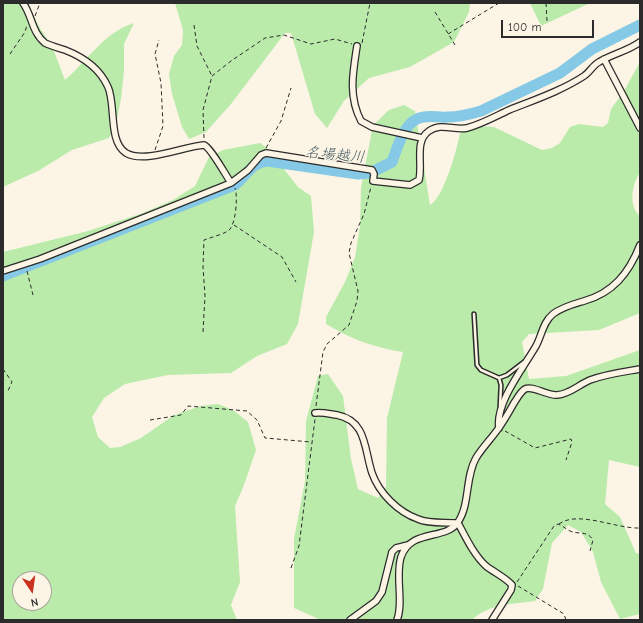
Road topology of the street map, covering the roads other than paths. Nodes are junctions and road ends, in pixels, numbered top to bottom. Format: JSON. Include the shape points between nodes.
{"nodes":[{"id":1,"x":23,"y":3,"type":"edge"},
{"id":2,"x":640,"y":42,"type":"edge"},
{"id":3,"x":357,"y":46,"type":"road end"},
{"id":4,"x":604,"y":59,"type":"junction"},
{"id":5,"x":640,"y":128,"type":"edge"},
{"id":6,"x":422,"y":138,"type":"junction"},
{"id":7,"x":231,"y":182,"type":"junction"},
{"id":8,"x":640,"y":245,"type":"edge"},
{"id":9,"x":3,"y":270,"type":"edge"},
{"id":10,"x":474,"y":314,"type":"dead end"},
{"id":11,"x":526,"y":360,"type":"junction"},
{"id":12,"x":640,"y":369,"type":"edge"},
{"id":13,"x":499,"y":378,"type":"junction"},
{"id":14,"x":500,"y":410,"type":"junction"},
{"id":15,"x":316,"y":413,"type":"road end"},
{"id":16,"x":499,"y":428,"type":"junction"},
{"id":17,"x":458,"y":523,"type":"junction"},
{"id":18,"x":408,"y":545,"type":"junction"},
{"id":19,"x":350,"y":620,"type":"edge"},
{"id":20,"x":399,"y":620,"type":"edge"},
{"id":21,"x":492,"y":620,"type":"edge"}],
"edges":[{"from":1,"to":7,"type":"street","via":[[38,35],[46,43],[83,58],[101,76],[111,94],[113,124],[121,149],[130,155],[153,156],[204,145],[211,150],[221,170]]},
{"from":2,"to":4,"type":"street","via":[[632,48]]},
{"from":3,"to":6,"type":"street","via":[[352,97],[361,121],[372,127]]},
{"from":4,"to":5,"type":"street"},
{"from":4,"to":6,"type":"street","via":[[593,65],[586,75],[562,88],[467,128],[436,128]]},
{"from":6,"to":7,"type":"street","via":[[419,180],[404,186],[374,178],[372,170],[266,152]]},
{"from":7,"to":9,"type":"street","via":[[40,259]]},
{"from":8,"to":11,"type":"street","via":[[634,261],[610,290],[563,308],[546,321],[537,346]]},
{"from":10,"to":13,"type":"lane","via":[[477,365],[481,370]]},
{"from":11,"to":13,"type":"lane"},
{"from":11,"to":14,"type":"street"},
{"from":12,"to":16,"type":"street","via":[[597,377],[569,393],[556,396],[531,388],[525,389]]},
{"from":13,"to":14,"type":"lane"},
{"from":14,"to":16,"type":"street"},
{"from":15,"to":17,"type":"street","via":[[343,416],[353,421],[359,428],[366,446],[372,473],[378,486],[389,500],[405,513],[419,520]]},
{"from":16,"to":17,"type":"street","via":[[470,470]]},
{"from":17,"to":18,"type":"street"},
{"from":17,"to":21,"type":"street","via":[[476,555],[512,586]]},
{"from":18,"to":19,"type":"street","via":[[396,548],[392,552],[382,592],[376,601]]},
{"from":18,"to":20,"type":"street","via":[[401,556],[399,572]]}]}
